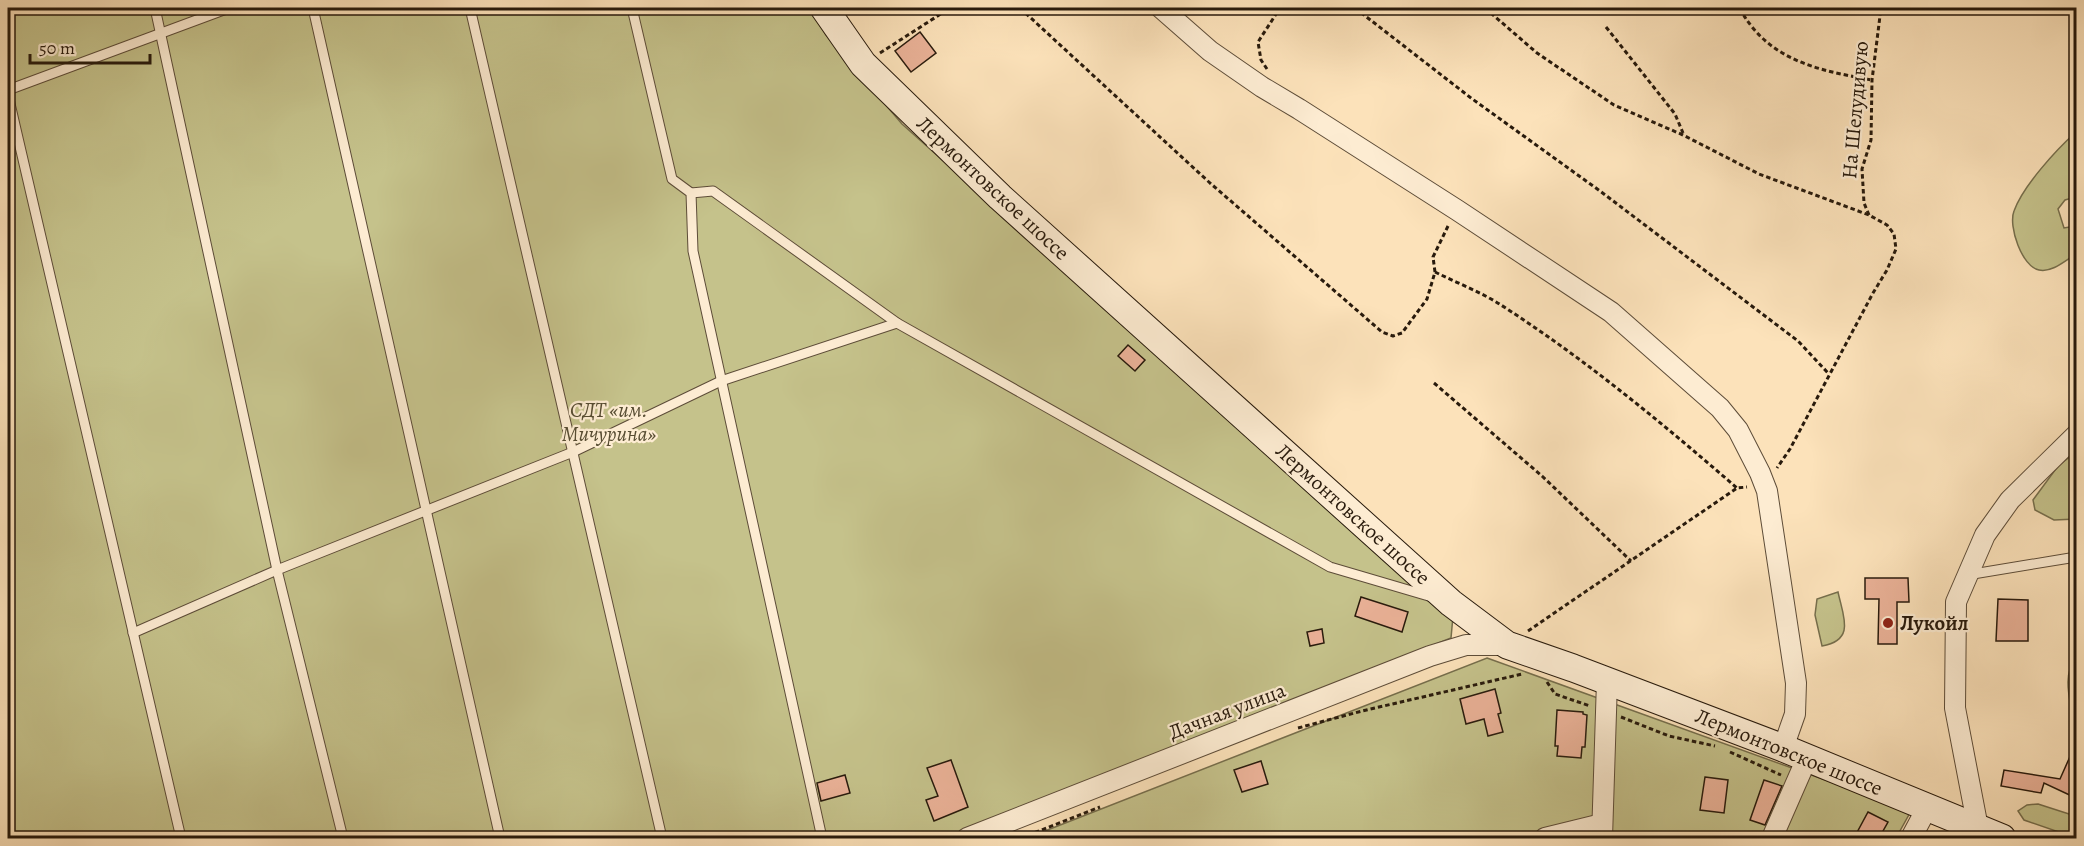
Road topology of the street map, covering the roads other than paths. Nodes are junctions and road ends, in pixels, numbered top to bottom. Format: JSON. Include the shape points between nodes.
{"nodes":[{"id":1,"x":155,"y":8,"type":"edge"},
{"id":2,"x":229,"y":8,"type":"edge"},
{"id":3,"x":313,"y":8,"type":"edge"},
{"id":4,"x":470,"y":8,"type":"edge"},
{"id":5,"x":632,"y":8,"type":"edge"},
{"id":6,"x":824,"y":8,"type":"edge"},
{"id":7,"x":1161,"y":8,"type":"edge"},
{"id":8,"x":161,"y":33,"type":"junction"},
{"id":9,"x":8,"y":90,"type":"edge"},
{"id":10,"x":8,"y":95,"type":"edge"},
{"id":11,"x":691,"y":193,"type":"junction"},
{"id":12,"x":897,"y":323,"type":"junction"},
{"id":13,"x":721,"y":381,"type":"junction"},
{"id":14,"x":2076,"y":435,"type":"edge"},
{"id":15,"x":573,"y":452,"type":"junction"},
{"id":16,"x":425,"y":511,"type":"junction"},
{"id":17,"x":2076,"y":557,"type":"edge"},
{"id":18,"x":277,"y":570,"type":"junction"},
{"id":19,"x":1967,"y":575,"type":"junction"},
{"id":20,"x":1451,"y":603,"type":"junction"},
{"id":21,"x":133,"y":633,"type":"junction"},
{"id":22,"x":1507,"y":645,"type":"junction"},
{"id":23,"x":1607,"y":681,"type":"junction"},
{"id":24,"x":1796,"y":763,"type":"junction"},
{"id":25,"x":1927,"y":808,"type":"junction"},
{"id":26,"x":1978,"y":828,"type":"junction"},
{"id":27,"x":1602,"y":831,"type":"edge"},
{"id":28,"x":181,"y":838,"type":"edge"},
{"id":29,"x":343,"y":838,"type":"edge"},
{"id":30,"x":500,"y":838,"type":"edge"},
{"id":31,"x":662,"y":838,"type":"edge"},
{"id":32,"x":822,"y":838,"type":"edge"},
{"id":33,"x":967,"y":838,"type":"edge"},
{"id":34,"x":1545,"y":838,"type":"edge"},
{"id":35,"x":1772,"y":838,"type":"edge"},
{"id":36,"x":1911,"y":838,"type":"edge"},
{"id":37,"x":2002,"y":838,"type":"edge"}],
"edges":[{"from":1,"to":8,"type":"lane"},
{"from":2,"to":8,"type":"lane"},
{"from":3,"to":16,"type":"lane"},
{"from":4,"to":15,"type":"lane"},
{"from":5,"to":11,"type":"lane","via":[[672,179]]},
{"from":6,"to":20,"type":"street","name":"Лермонтовское шоссе","via":[[863,64],[1000,197]]},
{"from":7,"to":24,"type":"street","via":[[1209,51],[1262,87],[1611,312],[1720,408],[1738,430],[1767,491],[1796,682]]},
{"from":8,"to":9,"type":"lane"},
{"from":8,"to":18,"type":"lane"},
{"from":10,"to":21,"type":"lane"},
{"from":11,"to":12,"type":"lane","via":[[712,191]]},
{"from":11,"to":13,"type":"lane","via":[[693,251]]},
{"from":12,"to":13,"type":"lane"},
{"from":12,"to":20,"type":"lane","via":[[1330,567]]},
{"from":13,"to":15,"type":"lane"},
{"from":13,"to":32,"type":"lane"},
{"from":14,"to":19,"type":"street","via":[[2010,500],[1985,534]]},
{"from":15,"to":16,"type":"lane"},
{"from":15,"to":31,"type":"lane"},
{"from":16,"to":18,"type":"lane"},
{"from":16,"to":30,"type":"lane"},
{"from":17,"to":19,"type":"lane"},
{"from":18,"to":21,"type":"lane"},
{"from":18,"to":29,"type":"lane"},
{"from":19,"to":26,"type":"street","via":[[1956,602],[1955,708]]},
{"from":20,"to":22,"type":"street","name":"Лермонтовское шоссе"},
{"from":21,"to":28,"type":"lane"},
{"from":22,"to":23,"type":"street","name":"Лермонтовское шоссе"},
{"from":22,"to":33,"type":"street","name":"Дачная улица","via":[[1466,645],[1430,656]]},
{"from":23,"to":24,"type":"street","name":"Лермонтовское шоссе"},
{"from":23,"to":27,"type":"street"},
{"from":24,"to":25,"type":"street","name":"Лермонтовское шоссе"},
{"from":24,"to":35,"type":"street"},
{"from":25,"to":26,"type":"street","name":"Лермонтовское шоссе"},
{"from":25,"to":36,"type":"street"},
{"from":26,"to":37,"type":"street","name":"Лермонтовское шоссе"},
{"from":27,"to":34,"type":"street"}]}
